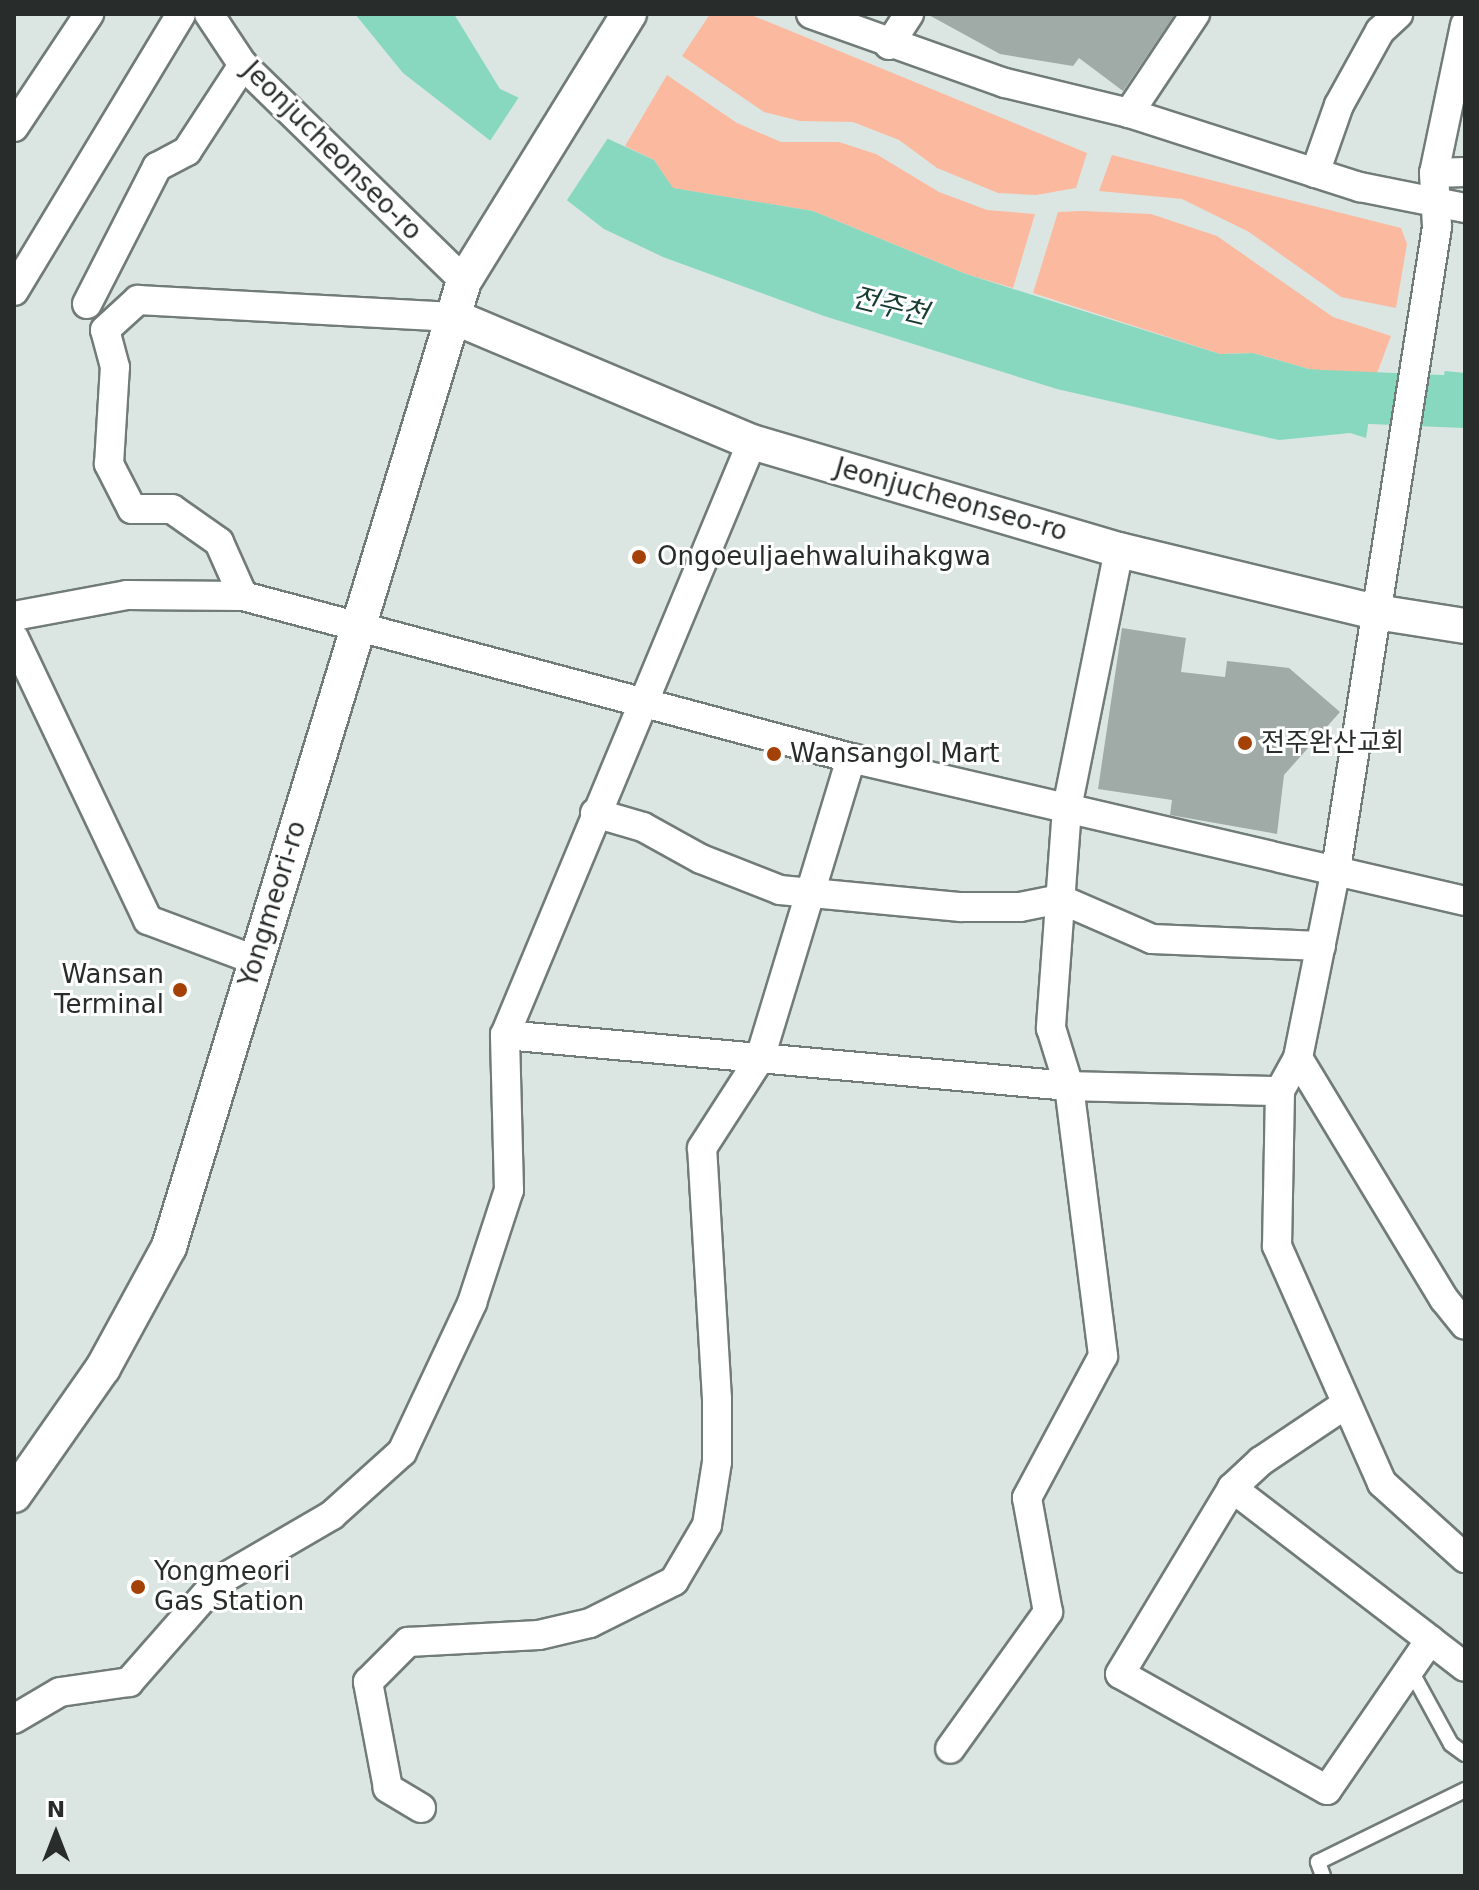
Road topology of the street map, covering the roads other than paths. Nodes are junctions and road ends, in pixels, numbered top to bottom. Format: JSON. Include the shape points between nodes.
{"nodes":[{"id":1,"x":89,"y":14,"type":"edge"},
{"id":2,"x":181,"y":14,"type":"edge"},
{"id":3,"x":209,"y":14,"type":"edge"},
{"id":4,"x":629,"y":14,"type":"edge"},
{"id":5,"x":811,"y":14,"type":"edge"},
{"id":6,"x":909,"y":14,"type":"edge"},
{"id":7,"x":1195,"y":14,"type":"edge"},
{"id":8,"x":1398,"y":14,"type":"edge"},
{"id":9,"x":1465,"y":25,"type":"edge"},
{"id":10,"x":889,"y":45,"type":"junction"},
{"id":11,"x":243,"y":65,"type":"junction"},
{"id":12,"x":1129,"y":113,"type":"junction"},
{"id":13,"x":14,"y":127,"type":"edge"},
{"id":14,"x":1465,"y":172,"type":"edge"},
{"id":15,"x":1315,"y":173,"type":"junction"},
{"id":16,"x":1434,"y":173,"type":"junction"},
{"id":17,"x":1465,"y":208,"type":"edge"},
{"id":18,"x":1436,"y":216,"type":"junction"},
{"id":19,"x":464,"y":281,"type":"junction"},
{"id":20,"x":14,"y":291,"type":"edge"},
{"id":21,"x":87,"y":304,"type":"dead end"},
{"id":22,"x":454,"y":317,"type":"junction"},
{"id":23,"x":752,"y":442,"type":"junction"},
{"id":24,"x":1119,"y":550,"type":"junction"},
{"id":25,"x":243,"y":596,"type":"junction"},
{"id":26,"x":1376,"y":612,"type":"junction"},
{"id":27,"x":14,"y":616,"type":"edge"},
{"id":28,"x":357,"y":625,"type":"junction"},
{"id":29,"x":1465,"y":626,"type":"edge"},
{"id":30,"x":14,"y":638,"type":"edge"},
{"id":31,"x":641,"y":700,"type":"junction"},
{"id":32,"x":851,"y":758,"type":"junction"},
{"id":33,"x":1067,"y":808,"type":"junction"},
{"id":34,"x":595,"y":813,"type":"junction"},
{"id":35,"x":1336,"y":869,"type":"junction"},
{"id":36,"x":811,"y":892,"type":"junction"},
{"id":37,"x":1060,"y":899,"type":"junction"},
{"id":38,"x":1465,"y":901,"type":"edge"},
{"id":39,"x":1321,"y":946,"type":"junction"},
{"id":40,"x":255,"y":960,"type":"junction"},
{"id":41,"x":505,"y":1035,"type":"junction"},
{"id":42,"x":760,"y":1058,"type":"junction"},
{"id":43,"x":1298,"y":1058,"type":"junction"},
{"id":44,"x":1069,"y":1086,"type":"junction"},
{"id":45,"x":1280,"y":1091,"type":"junction"},
{"id":46,"x":1465,"y":1325,"type":"edge"},
{"id":47,"x":1346,"y":1404,"type":"junction"},
{"id":48,"x":1232,"y":1488,"type":"junction"},
{"id":49,"x":14,"y":1495,"type":"edge"},
{"id":50,"x":1465,"y":1558,"type":"edge"},
{"id":51,"x":1430,"y":1640,"type":"junction"},
{"id":52,"x":1465,"y":1667,"type":"edge"},
{"id":53,"x":1410,"y":1669,"type":"junction"},
{"id":54,"x":14,"y":1719,"type":"edge"},
{"id":55,"x":950,"y":1749,"type":"dead end"},
{"id":56,"x":1465,"y":1754,"type":"edge"},
{"id":57,"x":1465,"y":1790,"type":"edge"},
{"id":58,"x":421,"y":1808,"type":"dead end"},
{"id":59,"x":1323,"y":1876,"type":"edge"}],
"edges":[{"from":1,"to":13,"type":"street"},
{"from":2,"to":20,"type":"street"},
{"from":3,"to":11,"type":"street","name":"Jeonjucheonseo-ro"},
{"from":4,"to":19,"type":"street","name":"Yongmeori-ro"},
{"from":5,"to":10,"type":"street"},
{"from":6,"to":10,"type":"street"},
{"from":7,"to":12,"type":"street"},
{"from":8,"to":15,"type":"street","via":[[1380,31],[1339,105]]},
{"from":9,"to":16,"type":"street"},
{"from":10,"to":12,"type":"street","via":[[1005,83]]},
{"from":11,"to":19,"type":"street","name":"Jeonjucheonseo-ro"},
{"from":11,"to":21,"type":"street","via":[[187,151],[157,167]]},
{"from":12,"to":15,"type":"street"},
{"from":14,"to":16,"type":"street"},
{"from":15,"to":18,"type":"street"},
{"from":16,"to":18,"type":"street"},
{"from":17,"to":18,"type":"street"},
{"from":18,"to":26,"type":"street"},
{"from":19,"to":22,"type":"street","name":"Yongmeori-ro"},
{"from":22,"to":23,"type":"street","name":"Jeonjucheonseo-ro"},
{"from":22,"to":25,"type":"street","via":[[138,300],[105,330],[115,367],[109,464],[126,498],[132,509],[172,509],[219,542]]},
{"from":22,"to":28,"type":"street","name":"Yongmeori-ro"},
{"from":23,"to":24,"type":"street","name":"Jeonjucheonseo-ro"},
{"from":23,"to":31,"type":"street"},
{"from":24,"to":26,"type":"street","name":"Jeonjucheonseo-ro"},
{"from":24,"to":33,"type":"street"},
{"from":25,"to":27,"type":"street","via":[[127,595]]},
{"from":25,"to":28,"type":"street"},
{"from":26,"to":29,"type":"street","name":"Jeonjucheonseo-ro"},
{"from":26,"to":35,"type":"street"},
{"from":28,"to":31,"type":"street"},
{"from":28,"to":40,"type":"street","name":"Yongmeori-ro"},
{"from":30,"to":40,"type":"street","via":[[148,920]]},
{"from":31,"to":32,"type":"street"},
{"from":31,"to":34,"type":"street"},
{"from":32,"to":33,"type":"street"},
{"from":32,"to":36,"type":"street"},
{"from":33,"to":35,"type":"street"},
{"from":33,"to":37,"type":"street"},
{"from":34,"to":36,"type":"street","via":[[643,827],[701,859],[780,890]]},
{"from":34,"to":41,"type":"street"},
{"from":35,"to":38,"type":"street"},
{"from":35,"to":39,"type":"street"},
{"from":36,"to":37,"type":"street","via":[[961,907],[1020,907]]},
{"from":36,"to":42,"type":"street"},
{"from":37,"to":39,"type":"street","via":[[1152,939]]},
{"from":37,"to":44,"type":"street","via":[[1051,1028]]},
{"from":39,"to":43,"type":"street"},
{"from":40,"to":49,"type":"street","name":"Yongmeori-ro","via":[[169,1247],[103,1368]]},
{"from":41,"to":42,"type":"street"},
{"from":41,"to":54,"type":"street","via":[[509,1190],[472,1303],[402,1452],[332,1515],[217,1582],[129,1682],[60,1692]]},
{"from":42,"to":44,"type":"street"},
{"from":42,"to":58,"type":"street","via":[[702,1148],[717,1399],[717,1462],[707,1525],[674,1581],[590,1623],[539,1635],[408,1642],[368,1682],[388,1788]]},
{"from":43,"to":45,"type":"street"},
{"from":43,"to":46,"type":"street","via":[[1444,1299]]},
{"from":44,"to":45,"type":"street"},
{"from":44,"to":55,"type":"street","via":[[1103,1356],[1027,1498],[1048,1612]]},
{"from":45,"to":47,"type":"street","via":[[1277,1246]]},
{"from":47,"to":48,"type":"street","via":[[1261,1461]]},
{"from":47,"to":50,"type":"street","via":[[1382,1483]]},
{"from":48,"to":51,"type":"street"},
{"from":48,"to":53,"type":"street","via":[[1120,1674],[1327,1790]]},
{"from":51,"to":52,"type":"street"},
{"from":51,"to":53,"type":"street"},
{"from":53,"to":56,"type":"lane","via":[[1451,1744]]},
{"from":57,"to":59,"type":"lane","via":[[1318,1862]]}]}
